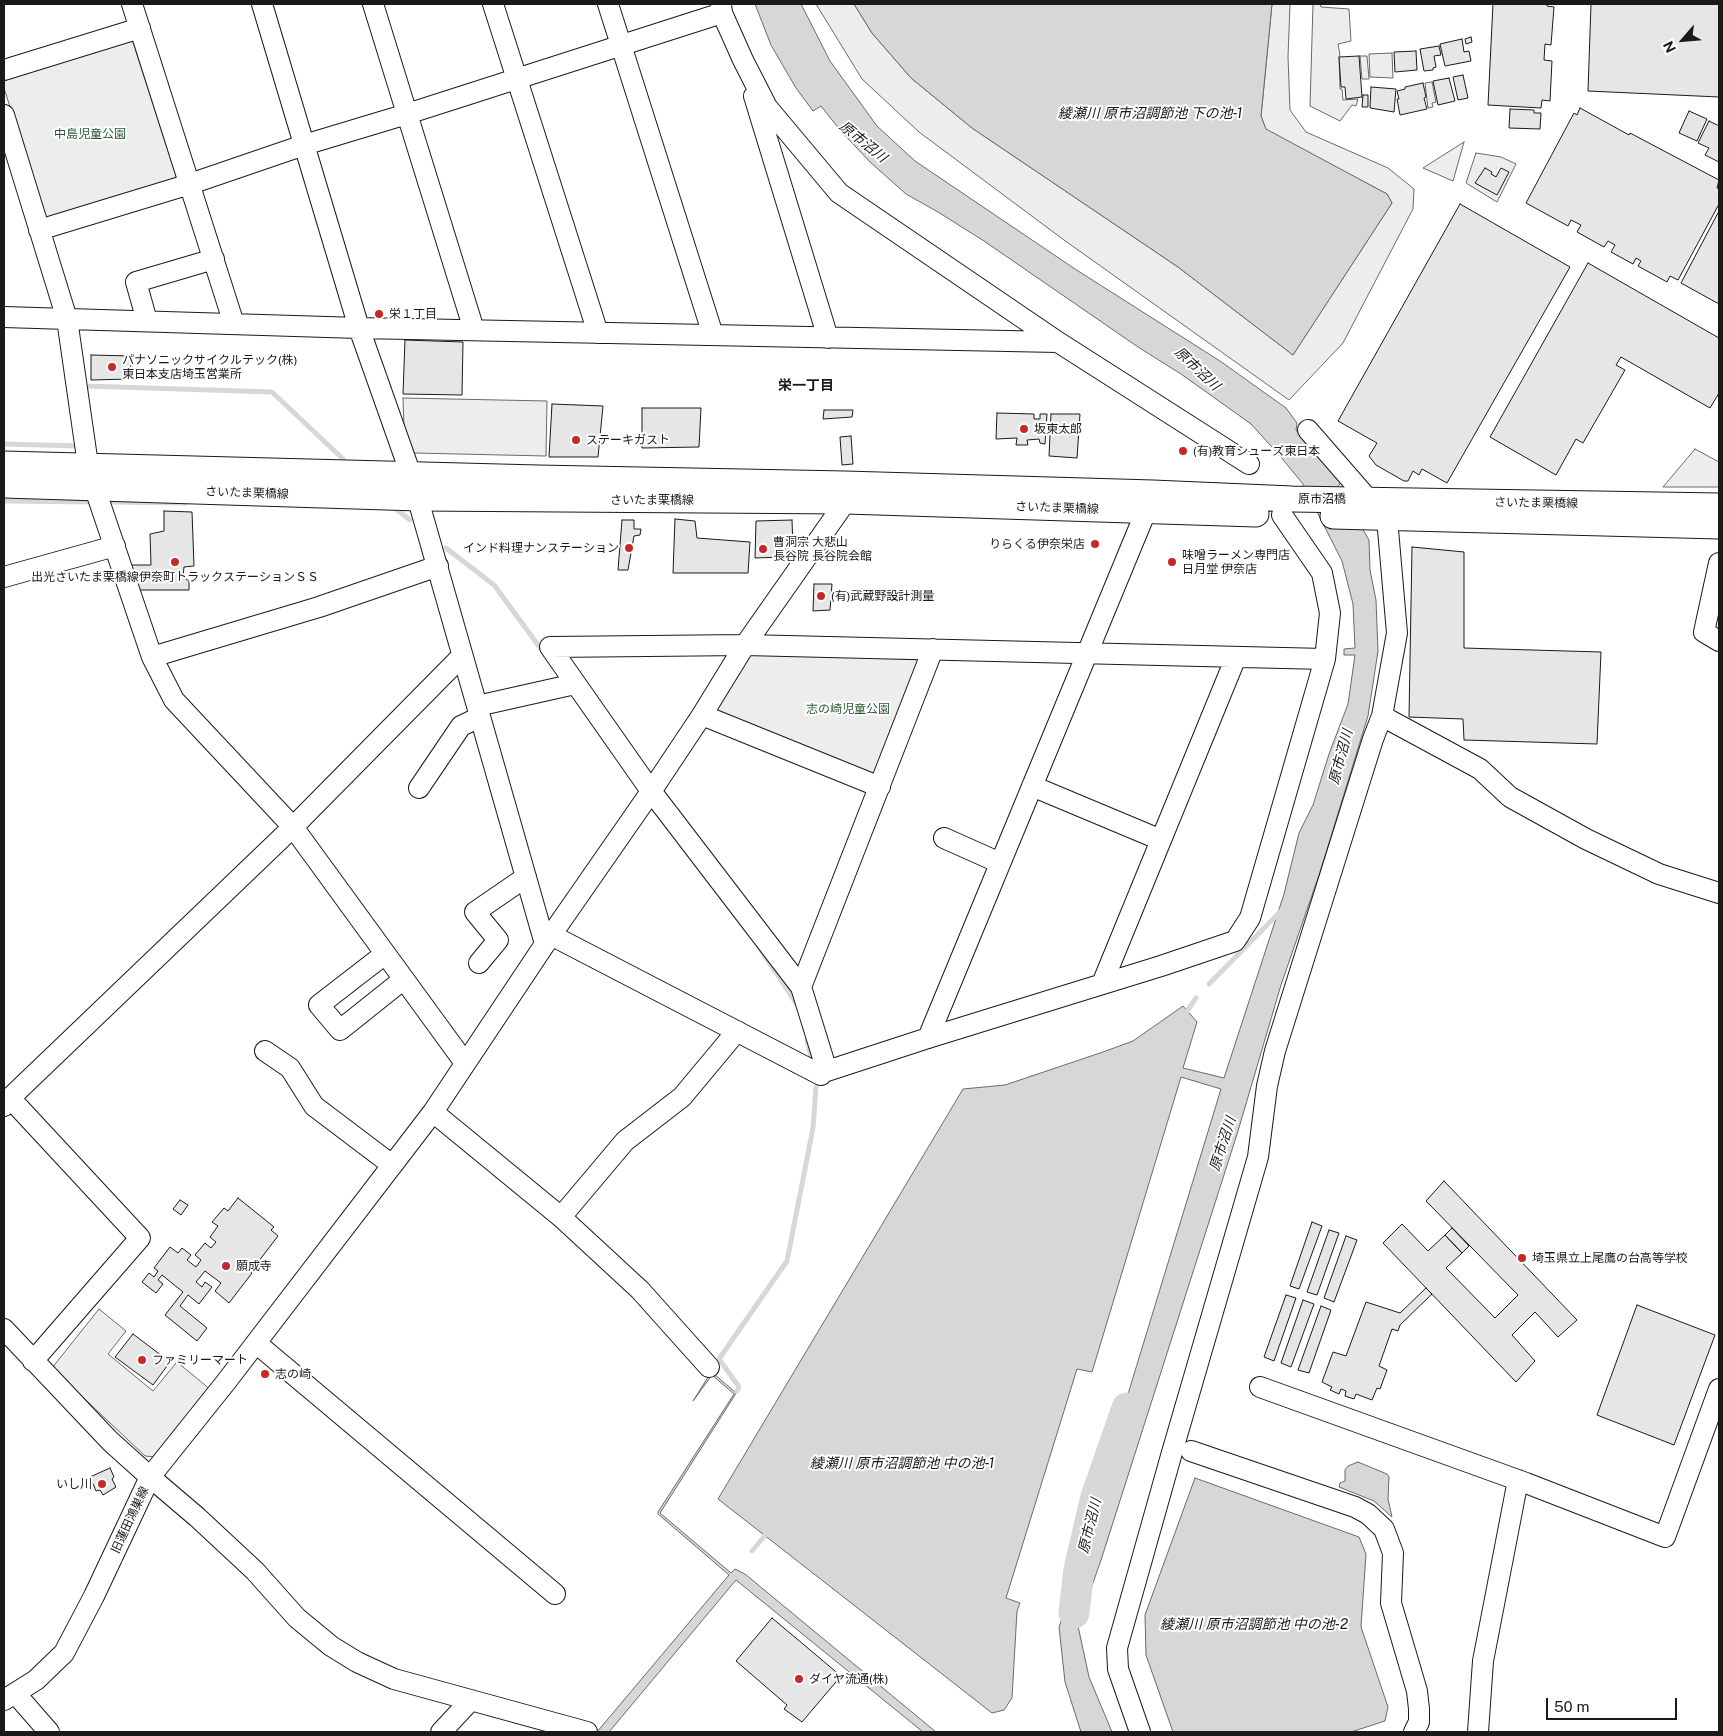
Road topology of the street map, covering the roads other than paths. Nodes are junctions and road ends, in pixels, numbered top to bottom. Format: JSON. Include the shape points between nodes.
{"nodes":[{"id":1,"x":132,"y":4,"type":"edge"},
{"id":2,"x":262,"y":4,"type":"edge"},
{"id":3,"x":373,"y":4,"type":"edge"},
{"id":4,"x":493,"y":4,"type":"edge"},
{"id":5,"x":608,"y":4,"type":"edge"},
{"id":6,"x":722,"y":8,"type":"edge"},
{"id":7,"x":140,"y":28,"type":"junction"},
{"id":8,"x":621,"y":45,"type":"junction"},
{"id":9,"x":742,"y":60,"type":"junction"},
{"id":10,"x":4,"y":70,"type":"edge"},
{"id":11,"x":517,"y":79,"type":"junction"},
{"id":12,"x":407,"y":114,"type":"junction"},
{"id":13,"x":4,"y":116,"type":"edge"},
{"id":14,"x":304,"y":145,"type":"junction"},
{"id":15,"x":190,"y":184,"type":"junction"},
{"id":16,"x":39,"y":230,"type":"junction"},
{"id":17,"x":214,"y":259,"type":"junction"},
{"id":18,"x":4,"y":317,"type":"edge"},
{"id":19,"x":67,"y":319,"type":"junction"},
{"id":20,"x":147,"y":322,"type":"junction"},
{"id":21,"x":234,"y":324,"type":"junction"},
{"id":22,"x":359,"y":328,"type":"junction"},
{"id":23,"x":474,"y":330,"type":"junction"},
{"id":24,"x":598,"y":333,"type":"junction"},
{"id":25,"x":713,"y":335,"type":"junction"},
{"id":26,"x":828,"y":338,"type":"junction"},
{"id":27,"x":1058,"y":342,"type":"junction"},
{"id":28,"x":1308,"y":430,"type":"dead end"},
{"id":29,"x":89,"y":461,"type":"junction"},
{"id":30,"x":4,"y":464,"type":"edge"},
{"id":31,"x":1249,"y":464,"type":"dead end"},
{"id":32,"x":4,"y":485,"type":"edge"},
{"id":33,"x":414,"y":486,"type":"junction"},
{"id":34,"x":845,"y":493,"type":"junction"},
{"id":35,"x":1150,"y":502,"type":"junction"},
{"id":36,"x":1359,"y":505,"type":"junction"},
{"id":37,"x":1719,"y":506,"type":"edge"},
{"id":38,"x":1292,"y":510,"type":"junction"},
{"id":39,"x":1387,"y":518,"type":"junction"},
{"id":40,"x":1719,"y":526,"type":"edge"},
{"id":41,"x":115,"y":546,"type":"junction"},
{"id":42,"x":1719,"y":563,"type":"edge"},
{"id":43,"x":438,"y":566,"type":"junction"},
{"id":44,"x":4,"y":577,"type":"edge"},
{"id":45,"x":1719,"y":641,"type":"edge"},
{"id":46,"x":745,"y":645,"type":"junction"},
{"id":47,"x":933,"y":649,"type":"junction"},
{"id":48,"x":1087,"y":653,"type":"junction"},
{"id":49,"x":462,"y":656,"type":"junction"},
{"id":50,"x":152,"y":657,"type":"junction"},
{"id":51,"x":1236,"y":657,"type":"junction"},
{"id":52,"x":1325,"y":659,"type":"junction"},
{"id":53,"x":570,"y":685,"type":"junction"},
{"id":54,"x":479,"y":712,"type":"junction"},
{"id":55,"x":702,"y":715,"type":"junction"},
{"id":56,"x":1382,"y":716,"type":"junction"},
{"id":57,"x":1032,"y":786,"type":"junction"},
{"id":58,"x":880,"y":787,"type":"junction"},
{"id":59,"x":419,"y":788,"type":"dead end"},
{"id":60,"x":648,"y":795,"type":"junction"},
{"id":61,"x":293,"y":826,"type":"junction"},
{"id":62,"x":944,"y":838,"type":"dead end"},
{"id":63,"x":1161,"y":840,"type":"junction"},
{"id":64,"x":1000,"y":863,"type":"junction"},
{"id":65,"x":526,"y":877,"type":"junction"},
{"id":66,"x":1719,"y":893,"type":"edge"},
{"id":67,"x":548,"y":939,"type":"junction"},
{"id":68,"x":386,"y":954,"type":"junction"},
{"id":69,"x":479,"y":964,"type":"dead end"},
{"id":70,"x":404,"y":979,"type":"junction"},
{"id":71,"x":1102,"y":984,"type":"junction"},
{"id":72,"x":801,"y":987,"type":"junction"},
{"id":73,"x":736,"y":1032,"type":"junction"},
{"id":74,"x":928,"y":1038,"type":"junction"},
{"id":75,"x":265,"y":1051,"type":"dead end"},
{"id":76,"x":465,"y":1063,"type":"junction"},
{"id":77,"x":821,"y":1075,"type":"dead end"},
{"id":78,"x":7,"y":1102,"type":"edge"},
{"id":79,"x":433,"y":1112,"type":"junction"},
{"id":80,"x":392,"y":1164,"type":"junction"},
{"id":81,"x":562,"y":1218,"type":"junction"},
{"id":82,"x":7,"y":1339,"type":"edge"},
{"id":83,"x":256,"y":1343,"type":"junction"},
{"id":84,"x":33,"y":1361,"type":"junction"},
{"id":85,"x":708,"y":1367,"type":"dead end"},
{"id":86,"x":1260,"y":1387,"type":"dead end"},
{"id":87,"x":1719,"y":1389,"type":"edge"},
{"id":88,"x":1191,"y":1451,"type":"dead end"},
{"id":89,"x":150,"y":1477,"type":"junction"},
{"id":90,"x":1518,"y":1480,"type":"junction"},
{"id":91,"x":555,"y":1594,"type":"dead end"},
{"id":92,"x":10,"y":1696,"type":"edge"},
{"id":93,"x":471,"y":1700,"type":"junction"},
{"id":94,"x":49,"y":1732,"type":"edge"},
{"id":95,"x":441,"y":1732,"type":"edge"},
{"id":96,"x":587,"y":1732,"type":"edge"},
{"id":97,"x":1140,"y":1732,"type":"edge"},
{"id":98,"x":1414,"y":1732,"type":"edge"},
{"id":99,"x":1478,"y":1732,"type":"edge"}],
"edges":[{"from":1,"to":7,"type":"street"},
{"from":2,"to":14,"type":"street"},
{"from":3,"to":12,"type":"street"},
{"from":4,"to":11,"type":"street"},
{"from":5,"to":8,"type":"street"},
{"from":6,"to":8,"type":"street"},
{"from":6,"to":9,"type":"street"},
{"from":7,"to":10,"type":"street"},
{"from":7,"to":15,"type":"street"},
{"from":8,"to":11,"type":"street"},
{"from":8,"to":25,"type":"street"},
{"from":9,"to":26,"type":"street"},
{"from":9,"to":27,"type":"street","via":[[767,107],[839,193]]},
{"from":11,"to":12,"type":"street"},
{"from":11,"to":24,"type":"street"},
{"from":12,"to":14,"type":"street"},
{"from":12,"to":23,"type":"street"},
{"from":13,"to":16,"type":"street"},
{"from":14,"to":15,"type":"street"},
{"from":14,"to":22,"type":"street"},
{"from":15,"to":16,"type":"street"},
{"from":15,"to":17,"type":"street"},
{"from":16,"to":19,"type":"street"},
{"from":17,"to":20,"type":"street","via":[[136,282]]},
{"from":17,"to":21,"type":"street"},
{"from":18,"to":19,"type":"street"},
{"from":19,"to":20,"type":"street"},
{"from":19,"to":29,"type":"street"},
{"from":20,"to":21,"type":"street"},
{"from":21,"to":22,"type":"street"},
{"from":22,"to":23,"type":"street"},
{"from":22,"to":33,"type":"street"},
{"from":23,"to":24,"type":"street"},
{"from":24,"to":25,"type":"street"},
{"from":25,"to":26,"type":"street"},
{"from":26,"to":27,"type":"street"},
{"from":27,"to":31,"type":"street"},
{"from":28,"to":36,"type":"street"},
{"from":29,"to":30,"type":"main road","name":"さいたま栗橋線"},
{"from":29,"to":32,"type":"main road","name":"さいたま栗橋線"},
{"from":29,"to":33,"type":"main road","name":"さいたま栗橋線"},
{"from":29,"to":41,"type":"street"},
{"from":33,"to":34,"type":"main road","name":"さいたま栗橋線"},
{"from":33,"to":43,"type":"street"},
{"from":34,"to":35,"type":"main road","name":"さいたま栗橋線"},
{"from":34,"to":46,"type":"street"},
{"from":35,"to":38,"type":"main road","name":"さいたま栗橋線"},
{"from":35,"to":48,"type":"street"},
{"from":36,"to":37,"type":"main road","name":"さいたま栗橋線"},
{"from":36,"to":38,"type":"main road","name":"原市沼橋"},
{"from":36,"to":39,"type":"main road","name":"さいたま栗橋線"},
{"from":38,"to":52,"type":"street","via":[[1322,573],[1330,613]]},
{"from":39,"to":40,"type":"main road","name":"さいたま栗橋線"},
{"from":39,"to":56,"type":"street","via":[[1397,633]]},
{"from":41,"to":44,"type":"street"},
{"from":41,"to":50,"type":"street"},
{"from":42,"to":45,"type":"street","via":[[1704,632]]},
{"from":43,"to":49,"type":"street"},
{"from":43,"to":50,"type":"street","via":[[319,607]]},
{"from":46,"to":47,"type":"street"},
{"from":46,"to":53,"type":"street","via":[[550,647]]},
{"from":46,"to":55,"type":"street"},
{"from":47,"to":48,"type":"street"},
{"from":47,"to":58,"type":"street"},
{"from":48,"to":51,"type":"street"},
{"from":48,"to":57,"type":"street"},
{"from":49,"to":54,"type":"street"},
{"from":49,"to":61,"type":"street"},
{"from":50,"to":61,"type":"street","via":[[174,700]]},
{"from":51,"to":52,"type":"street"},
{"from":51,"to":63,"type":"street"},
{"from":52,"to":71,"type":"street","via":[[1250,918],[1235,941]]},
{"from":53,"to":54,"type":"street"},
{"from":53,"to":60,"type":"street"},
{"from":54,"to":59,"type":"street","via":[[461,726]]},
{"from":54,"to":65,"type":"street"},
{"from":55,"to":58,"type":"street"},
{"from":55,"to":60,"type":"street"},
{"from":56,"to":66,"type":"street","via":[[1480,769],[1510,797],[1586,839],[1659,874]]},
{"from":56,"to":97,"type":"street","via":[[1274,1052],[1258,1157],[1117,1648],[1118,1669]]},
{"from":57,"to":63,"type":"street"},
{"from":57,"to":64,"type":"street"},
{"from":58,"to":72,"type":"street"},
{"from":60,"to":67,"type":"street"},
{"from":60,"to":72,"type":"street"},
{"from":61,"to":68,"type":"street"},
{"from":61,"to":78,"type":"street"},
{"from":62,"to":64,"type":"street"},
{"from":63,"to":71,"type":"street"},
{"from":64,"to":74,"type":"street"},
{"from":65,"to":67,"type":"street"},
{"from":65,"to":69,"type":"street","via":[[475,912],[498,940]]},
{"from":67,"to":73,"type":"street"},
{"from":67,"to":76,"type":"street"},
{"from":68,"to":70,"type":"street"},
{"from":68,"to":70,"type":"street","via":[[319,1005],[340,1030]]},
{"from":70,"to":76,"type":"street"},
{"from":71,"to":74,"type":"street"},
{"from":72,"to":74,"type":"street","via":[[827,1071]]},
{"from":73,"to":77,"type":"street"},
{"from":73,"to":81,"type":"street","via":[[682,1097],[625,1141]]},
{"from":75,"to":80,"type":"street","via":[[290,1068],[314,1106]]},
{"from":76,"to":79,"type":"street"},
{"from":78,"to":84,"type":"street","via":[[140,1238]]},
{"from":79,"to":80,"type":"street"},
{"from":79,"to":81,"type":"street"},
{"from":80,"to":83,"type":"street"},
{"from":81,"to":85,"type":"street","via":[[640,1290]]},
{"from":82,"to":84,"type":"street","name":"旧蓮田鴻巣線"},
{"from":83,"to":89,"type":"street"},
{"from":83,"to":91,"type":"street"},
{"from":84,"to":89,"type":"street","name":"旧蓮田鴻巣線","via":[[110,1441]]},
{"from":86,"to":90,"type":"street"},
{"from":87,"to":90,"type":"street","via":[[1665,1536]]},
{"from":88,"to":98,"type":"street","via":[[1355,1508],[1384,1529],[1393,1552],[1391,1603],[1417,1691],[1419,1722]]},
{"from":89,"to":92,"type":"street","name":"旧蓮田鴻巣線","via":[[64,1653],[36,1680]]},
{"from":89,"to":93,"type":"street","via":[[197,1517],[254,1571],[297,1618],[331,1646],[394,1680]]},
{"from":90,"to":99,"type":"street","via":[[1483,1662]]},
{"from":92,"to":94,"type":"street"},
{"from":93,"to":95,"type":"street"},
{"from":93,"to":96,"type":"street"}]}
